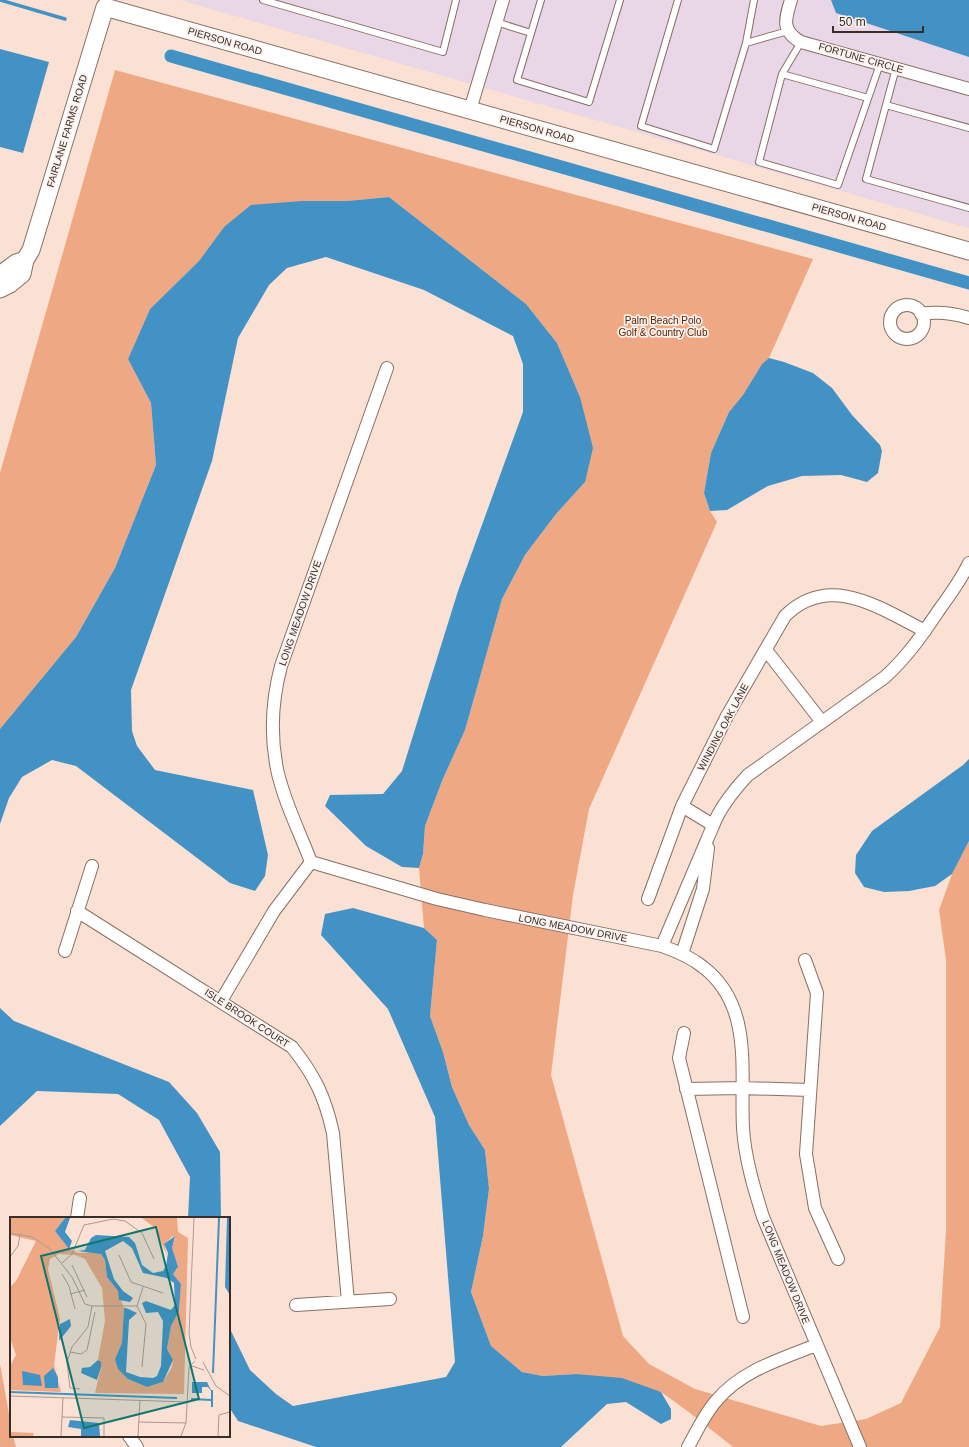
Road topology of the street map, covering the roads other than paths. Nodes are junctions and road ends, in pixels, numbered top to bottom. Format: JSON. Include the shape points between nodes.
{"nodes":[{"id":1,"x":263,"y":0,"type":"edge"},
{"id":2,"x":456,"y":0,"type":"edge"},
{"id":3,"x":503,"y":0,"type":"edge"},
{"id":4,"x":541,"y":0,"type":"edge"},
{"id":5,"x":620,"y":0,"type":"edge"},
{"id":6,"x":678,"y":0,"type":"edge"},
{"id":7,"x":754,"y":0,"type":"edge"},
{"id":8,"x":791,"y":0,"type":"edge"},
{"id":9,"x":106,"y":3,"type":"edge"},
{"id":10,"x":496,"y":22,"type":"junction"},
{"id":11,"x":788,"y":31,"type":"junction"},
{"id":12,"x":531,"y":33,"type":"junction"},
{"id":13,"x":801,"y":42,"type":"junction"},
{"id":14,"x":746,"y":43,"type":"junction"},
{"id":15,"x":880,"y":64,"type":"junction"},
{"id":16,"x":896,"y":68,"type":"junction"},
{"id":17,"x":782,"y":74,"type":"junction"},
{"id":18,"x":969,"y":89,"type":"edge"},
{"id":19,"x":868,"y":98,"type":"junction"},
{"id":20,"x":886,"y":105,"type":"junction"},
{"id":21,"x":470,"y":110,"type":"junction"},
{"id":22,"x":969,"y":128,"type":"edge"},
{"id":23,"x":969,"y":208,"type":"edge"},
{"id":24,"x":969,"y":251,"type":"edge"},
{"id":25,"x":1,"y":286,"type":"edge"},
{"id":26,"x":921,"y":314,"type":"dead end"},
{"id":27,"x":969,"y":318,"type":"edge"},
{"id":28,"x":387,"y":368,"type":"dead end"},
{"id":29,"x":969,"y":563,"type":"edge"},
{"id":30,"x":925,"y":631,"type":"junction"},
{"id":31,"x":766,"y":650,"type":"junction"},
{"id":32,"x":822,"y":722,"type":"junction"},
{"id":33,"x":682,"y":806,"type":"junction"},
{"id":34,"x":713,"y":825,"type":"junction"},
{"id":35,"x":709,"y":837,"type":"junction"},
{"id":36,"x":311,"y":862,"type":"junction"},
{"id":37,"x":92,"y":866,"type":"dead end"},
{"id":38,"x":648,"y":899,"type":"dead end"},
{"id":39,"x":77,"y":911,"type":"junction"},
{"id":40,"x":662,"y":946,"type":"junction"},
{"id":41,"x":65,"y":951,"type":"dead end"},
{"id":42,"x":682,"y":954,"type":"junction"},
{"id":43,"x":805,"y":960,"type":"dead end"},
{"id":44,"x":221,"y":1001,"type":"junction"},
{"id":45,"x":684,"y":1033,"type":"dead end"},
{"id":46,"x":742,"y":1088,"type":"junction"},
{"id":47,"x":686,"y":1089,"type":"junction"},
{"id":48,"x":810,"y":1090,"type":"junction"},
{"id":49,"x":80,"y":1198,"type":"dead end"},
{"id":50,"x":77,"y":1217,"type":"edge"},
{"id":51,"x":838,"y":1259,"type":"dead end"},
{"id":52,"x":390,"y":1299,"type":"dead end"},
{"id":53,"x":348,"y":1302,"type":"junction"},
{"id":54,"x":296,"y":1305,"type":"dead end"},
{"id":55,"x":743,"y":1317,"type":"dead end"},
{"id":56,"x":816,"y":1345,"type":"junction"},
{"id":57,"x":130,"y":1437,"type":"edge"},
{"id":58,"x":137,"y":1447,"type":"edge"},
{"id":59,"x":688,"y":1447,"type":"edge"},
{"id":60,"x":860,"y":1447,"type":"edge"}],
"edges":[{"from":1,"to":2,"type":"lane","via":[[443,52]]},
{"from":3,"to":10,"type":"street"},
{"from":4,"to":12,"type":"lane"},
{"from":5,"to":12,"type":"lane","via":[[589,102],[517,80]]},
{"from":6,"to":14,"type":"lane","via":[[641,126],[714,149]]},
{"from":7,"to":14,"type":"lane"},
{"from":8,"to":11,"type":"street","via":[[786,14]]},
{"from":9,"to":21,"type":"street","name":"PIERSON ROAD"},
{"from":9,"to":25,"type":"street","name":"FAIRLANE FARMS ROAD","via":[[31,250],[25,260],[16,263]]},
{"from":10,"to":12,"type":"lane"},
{"from":10,"to":21,"type":"street"},
{"from":11,"to":13,"type":"street","name":"FORTUNE CIRCLE"},
{"from":11,"to":14,"type":"lane"},
{"from":13,"to":15,"type":"street","name":"FORTUNE CIRCLE"},
{"from":13,"to":17,"type":"lane"},
{"from":15,"to":16,"type":"street","name":"FORTUNE CIRCLE"},
{"from":15,"to":19,"type":"lane"},
{"from":16,"to":18,"type":"street","name":"FORTUNE CIRCLE"},
{"from":16,"to":20,"type":"lane"},
{"from":17,"to":19,"type":"lane"},
{"from":17,"to":19,"type":"lane","via":[[759,162],[838,185]]},
{"from":20,"to":22,"type":"lane"},
{"from":20,"to":23,"type":"lane","via":[[866,179]]},
{"from":21,"to":24,"type":"street","name":"PIERSON ROAD"},
{"from":26,"to":27,"type":"street","via":[[950,313]]},
{"from":28,"to":36,"type":"street","name":"LONG MEADOW DRIVE","via":[[281,666],[274,700],[272,726],[277,770]]},
{"from":29,"to":30,"type":"street"},
{"from":30,"to":31,"type":"street","name":"WINDING OAK LANE","via":[[885,610],[853,598],[828,594],[812,598],[791,610]]},
{"from":30,"to":32,"type":"street","via":[[901,662],[885,677]]},
{"from":31,"to":32,"type":"street"},
{"from":31,"to":33,"type":"street","name":"WINDING OAK LANE","via":[[727,716]]},
{"from":32,"to":34,"type":"street","via":[[748,775],[736,787]]},
{"from":33,"to":34,"type":"street"},
{"from":33,"to":38,"type":"street","name":"WINDING OAK LANE"},
{"from":34,"to":35,"type":"street"},
{"from":35,"to":40,"type":"street"},
{"from":35,"to":42,"type":"street","via":[[704,889]]},
{"from":36,"to":40,"type":"street","name":"LONG MEADOW DRIVE","via":[[437,899]]},
{"from":36,"to":44,"type":"street","via":[[274,911]]},
{"from":37,"to":39,"type":"street"},
{"from":39,"to":41,"type":"street"},
{"from":39,"to":44,"type":"street","name":"ISLE BROOK COURT"},
{"from":40,"to":42,"type":"street","name":"LONG MEADOW DRIVE"},
{"from":42,"to":46,"type":"street","name":"LONG MEADOW DRIVE","via":[[703,966],[716,978],[734,1008],[740,1024],[742,1041]]},
{"from":43,"to":48,"type":"street","via":[[817,993]]},
{"from":44,"to":53,"type":"street","name":"ISLE BROOK COURT","via":[[292,1047],[306,1064],[321,1092],[329,1112],[335,1141]]},
{"from":45,"to":47,"type":"street","via":[[679,1058]]},
{"from":46,"to":47,"type":"street"},
{"from":46,"to":48,"type":"street"},
{"from":46,"to":56,"type":"street","name":"LONG MEADOW DRIVE","via":[[744,1130],[753,1186],[763,1217]]},
{"from":47,"to":55,"type":"street"},
{"from":48,"to":51,"type":"street","via":[[806,1154],[815,1208]]},
{"from":49,"to":50,"type":"street"},
{"from":52,"to":53,"type":"street"},
{"from":53,"to":54,"type":"street"},
{"from":56,"to":59,"type":"street","via":[[759,1369],[729,1387],[706,1414]]},
{"from":56,"to":60,"type":"street","name":"LONG MEADOW DRIVE"},
{"from":57,"to":58,"type":"street"}]}
